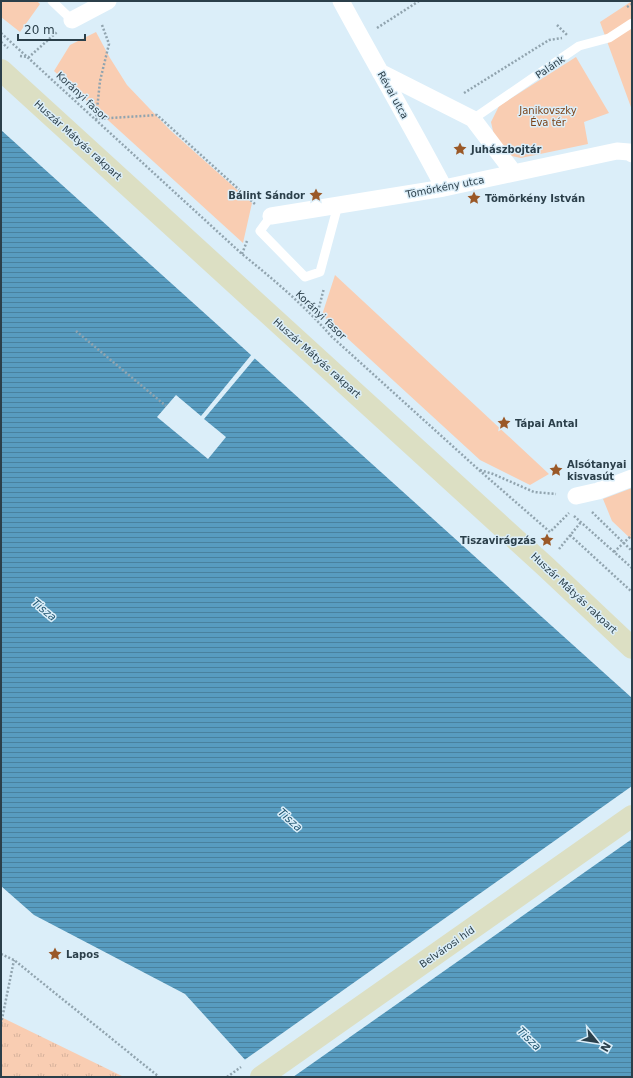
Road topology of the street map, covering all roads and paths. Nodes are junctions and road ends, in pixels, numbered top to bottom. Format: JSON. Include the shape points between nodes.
{"nodes":[{"id":1,"x":52,"y":1,"type":"edge"},
{"id":2,"x":341,"y":1,"type":"edge"},
{"id":3,"x":419,"y":1,"type":"edge"},
{"id":4,"x":102,"y":4,"type":"edge"},
{"id":5,"x":72,"y":20,"type":"junction"},
{"id":6,"x":632,"y":23,"type":"edge"},
{"id":7,"x":1,"y":33,"type":"edge"},
{"id":8,"x":569,"y":36,"type":"dead end"},
{"id":9,"x":361,"y":38,"type":"junction"},
{"id":10,"x":29,"y":57,"type":"junction"},
{"id":11,"x":8,"y":62,"type":"edge"},
{"id":12,"x":380,"y":72,"type":"junction"},
{"id":13,"x":463,"y":94,"type":"dead end"},
{"id":14,"x":473,"y":119,"type":"junction"},
{"id":15,"x":96,"y":120,"type":"junction"},
{"id":16,"x":625,"y":152,"type":"edge"},
{"id":17,"x":514,"y":173,"type":"junction"},
{"id":18,"x":444,"y":188,"type":"junction"},
{"id":19,"x":338,"y":205,"type":"junction"},
{"id":20,"x":265,"y":212,"type":"junction"},
{"id":21,"x":257,"y":266,"type":"junction"},
{"id":22,"x":259,"y":272,"type":"dead end"},
{"id":23,"x":320,"y":272,"type":"junction"},
{"id":24,"x":305,"y":314,"type":"dead end"},
{"id":25,"x":311,"y":314,"type":"junction"},
{"id":26,"x":316,"y":319,"type":"junction"},
{"id":27,"x":76,"y":331,"type":"dead end"},
{"id":28,"x":166,"y":406,"type":"dead end"},
{"id":29,"x":632,"y":478,"type":"edge"},
{"id":30,"x":576,"y":496,"type":"dead end"},
{"id":31,"x":580,"y":522,"type":"junction"},
{"id":32,"x":570,"y":535,"type":"junction"},
{"id":33,"x":632,"y":535,"type":"edge"},
{"id":34,"x":561,"y":546,"type":"dead end"},
{"id":35,"x":614,"y":552,"type":"junction"},
{"id":36,"x":632,"y":568,"type":"edge"},
{"id":37,"x":632,"y":592,"type":"edge"},
{"id":38,"x":632,"y":648,"type":"edge"},
{"id":39,"x":632,"y":816,"type":"edge"},
{"id":40,"x":1,"y":954,"type":"edge"},
{"id":41,"x":14,"y":960,"type":"junction"},
{"id":42,"x":1,"y":1024,"type":"edge"},
{"id":43,"x":157,"y":1076,"type":"edge"},
{"id":44,"x":261,"y":1077,"type":"edge"}],
"edges":[{"from":1,"to":5,"type":"lane"},
{"from":2,"to":9,"type":"street","name":"Révai utca"},
{"from":3,"to":9,"type":"path"},
{"from":4,"to":5,"type":"street"},
{"from":4,"to":15,"type":"path","via":[[109,44],[100,81]]},
{"from":5,"to":10,"type":"path"},
{"from":6,"to":14,"type":"lane","name":"Palánk","via":[[609,38],[580,46]]},
{"from":7,"to":10,"type":"path","name":"Korányi fasor"},
{"from":8,"to":13,"type":"path","via":[[549,40]]},
{"from":9,"to":12,"type":"street","name":"Révai utca"},
{"from":10,"to":11,"type":"path"},
{"from":10,"to":15,"type":"path","name":"Korányi fasor"},
{"from":11,"to":38,"type":"street","name":"Huszár Mátyás rakpart"},
{"from":12,"to":14,"type":"street"},
{"from":12,"to":18,"type":"street","name":"Révai utca"},
{"from":14,"to":17,"type":"street"},
{"from":15,"to":20,"type":"path","via":[[156,115]]},
{"from":15,"to":21,"type":"path","name":"Korányi fasor"},
{"from":16,"to":17,"type":"street","name":"Tömörkény utca"},
{"from":17,"to":18,"type":"street","name":"Tömörkény utca"},
{"from":18,"to":19,"type":"street","name":"Tömörkény utca"},
{"from":19,"to":20,"type":"street","name":"Tömörkény utca"},
{"from":19,"to":23,"type":"lane"},
{"from":20,"to":23,"type":"lane","via":[[260,231],[305,278]]},
{"from":21,"to":22,"type":"path"},
{"from":21,"to":25,"type":"path","name":"Korányi fasor"},
{"from":23,"to":26,"type":"path","via":[[325,286]]},
{"from":24,"to":25,"type":"path"},
{"from":25,"to":26,"type":"path","name":"Korányi fasor"},
{"from":26,"to":31,"type":"path","name":"Korányi fasor","via":[[337,341],[550,532],[570,512]]},
{"from":27,"to":28,"type":"path"},
{"from":29,"to":30,"type":"street"},
{"from":31,"to":32,"type":"path"},
{"from":31,"to":35,"type":"path","name":"Korányi fasor"},
{"from":32,"to":34,"type":"path"},
{"from":32,"to":37,"type":"path"},
{"from":33,"to":35,"type":"path"},
{"from":35,"to":36,"type":"path","name":"Korányi fasor"},
{"from":39,"to":44,"type":"street","name":"Belvárosi híd"},
{"from":40,"to":41,"type":"path"},
{"from":41,"to":42,"type":"path"},
{"from":41,"to":43,"type":"path"}]}
